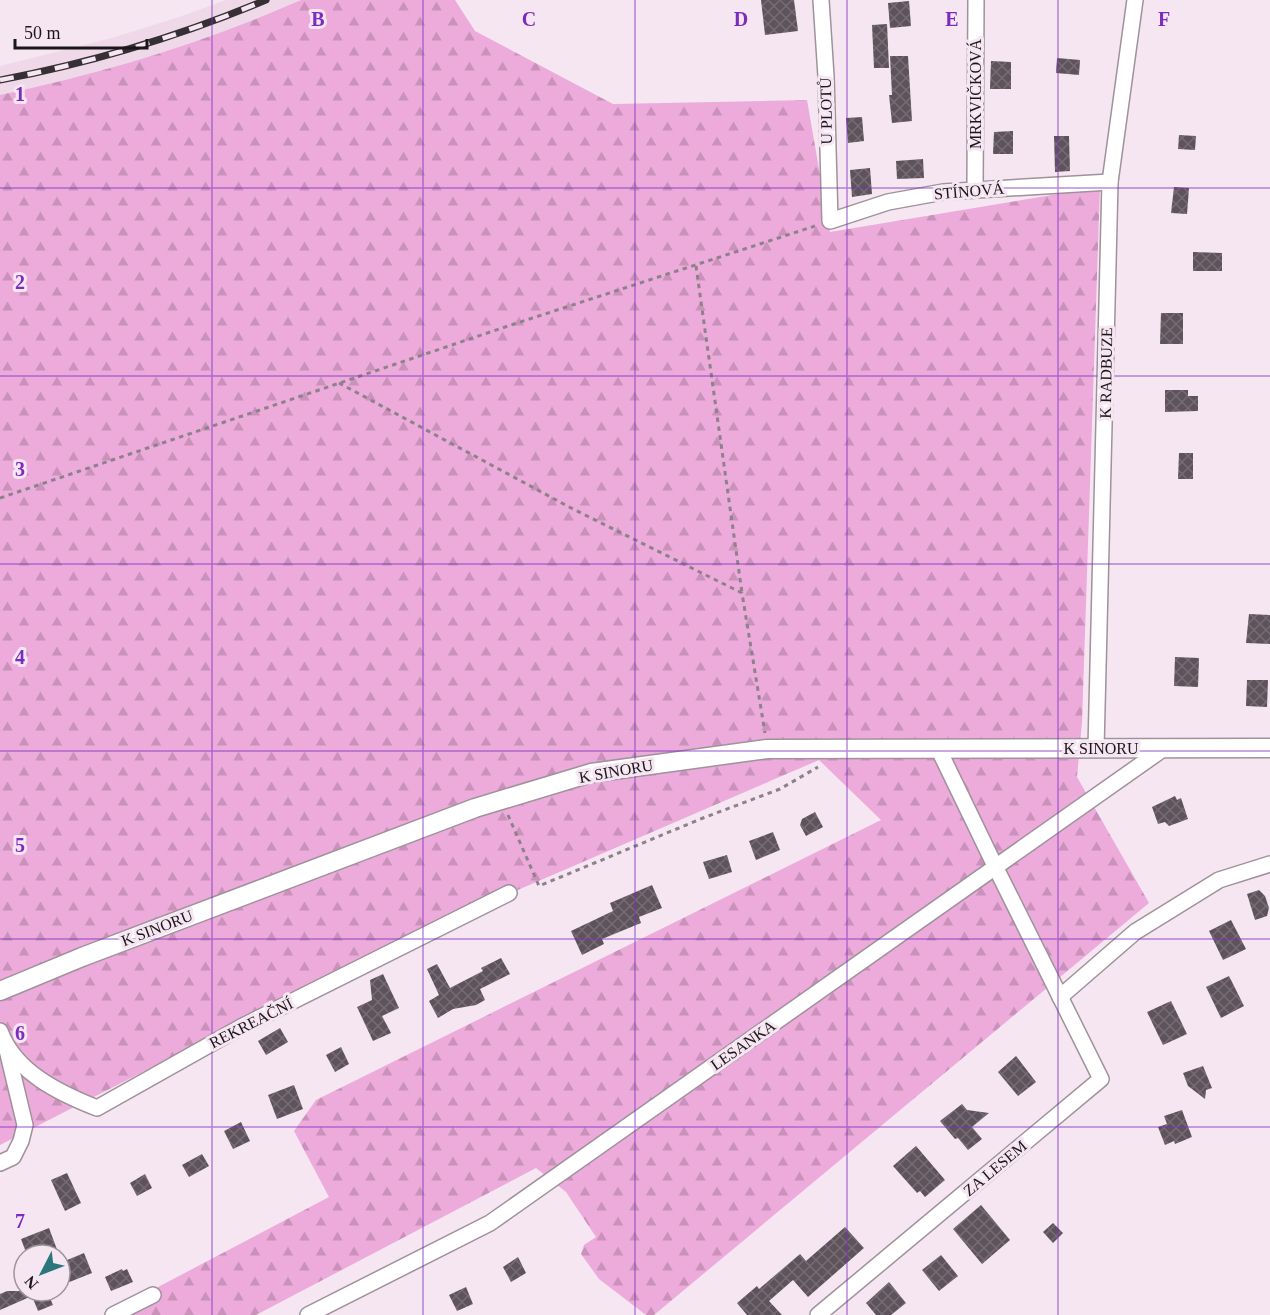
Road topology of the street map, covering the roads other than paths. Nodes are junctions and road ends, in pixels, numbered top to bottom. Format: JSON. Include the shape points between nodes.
{"nodes":[{"id":1,"x":821,"y":0,"type":"edge"},
{"id":2,"x":976,"y":0,"type":"edge"},
{"id":3,"x":1135,"y":0,"type":"edge"},
{"id":4,"x":1110,"y":182,"type":"junction"},
{"id":5,"x":975,"y":188,"type":"junction"},
{"id":6,"x":831,"y":221,"type":"joint"},
{"id":7,"x":938,"y":748,"type":"junction"},
{"id":8,"x":1096,"y":748,"type":"junction"},
{"id":9,"x":1270,"y":748,"type":"edge"},
{"id":10,"x":1163,"y":749,"type":"junction"},
{"id":11,"x":1270,"y":864,"type":"edge"},
{"id":12,"x":994,"y":866,"type":"junction"},
{"id":13,"x":509,"y":893,"type":"dead end"},
{"id":14,"x":0,"y":991,"type":"edge"},
{"id":15,"x":1060,"y":997,"type":"junction"},
{"id":16,"x":0,"y":1031,"type":"edge"},
{"id":17,"x":6,"y":1046,"type":"junction"},
{"id":18,"x":0,"y":1163,"type":"edge"},
{"id":19,"x":153,"y":1295,"type":"dead end"},
{"id":20,"x":113,"y":1315,"type":"edge"},
{"id":21,"x":308,"y":1315,"type":"edge"},
{"id":22,"x":818,"y":1315,"type":"edge"}],
"edges":[{"from":1,"to":6,"type":"street","name":"U PLOTŮ"},
{"from":2,"to":5,"type":"street","name":"MRKVIČKOVÁ"},
{"from":3,"to":4,"type":"street","name":"K RADBUZE"},
{"from":4,"to":5,"type":"street","name":"STÍNOVÁ"},
{"from":4,"to":8,"type":"street","name":"K RADBUZE"},
{"from":5,"to":6,"type":"street","name":"STÍNOVÁ","via":[[888,202]]},
{"from":7,"to":8,"type":"street","name":"K SINORU"},
{"from":7,"to":12,"type":"street","name":"ZA LESEM"},
{"from":7,"to":14,"type":"street","name":"K SINORU","via":[[767,749],[591,773],[475,808]]},
{"from":8,"to":10,"type":"street","name":"K SINORU"},
{"from":9,"to":10,"type":"street","name":"K SINORU"},
{"from":10,"to":12,"type":"street","name":"LESANKA"},
{"from":11,"to":15,"type":"street","via":[[1219,880],[1180,903],[1135,932]]},
{"from":12,"to":15,"type":"street","name":"ZA LESEM"},
{"from":12,"to":21,"type":"street","name":"LESANKA","via":[[490,1222]]},
{"from":13,"to":17,"type":"street","name":"REKREAČNÍ","via":[[241,1026],[97,1108],[52,1089],[28,1071]]},
{"from":15,"to":22,"type":"street","name":"ZA LESEM","via":[[1101,1079]]},
{"from":16,"to":17,"type":"street","name":"REKREAČNÍ"},
{"from":17,"to":18,"type":"street","name":"REKREAČNÍ","via":[[25,1125],[13,1157]]},
{"from":19,"to":20,"type":"street"}]}
